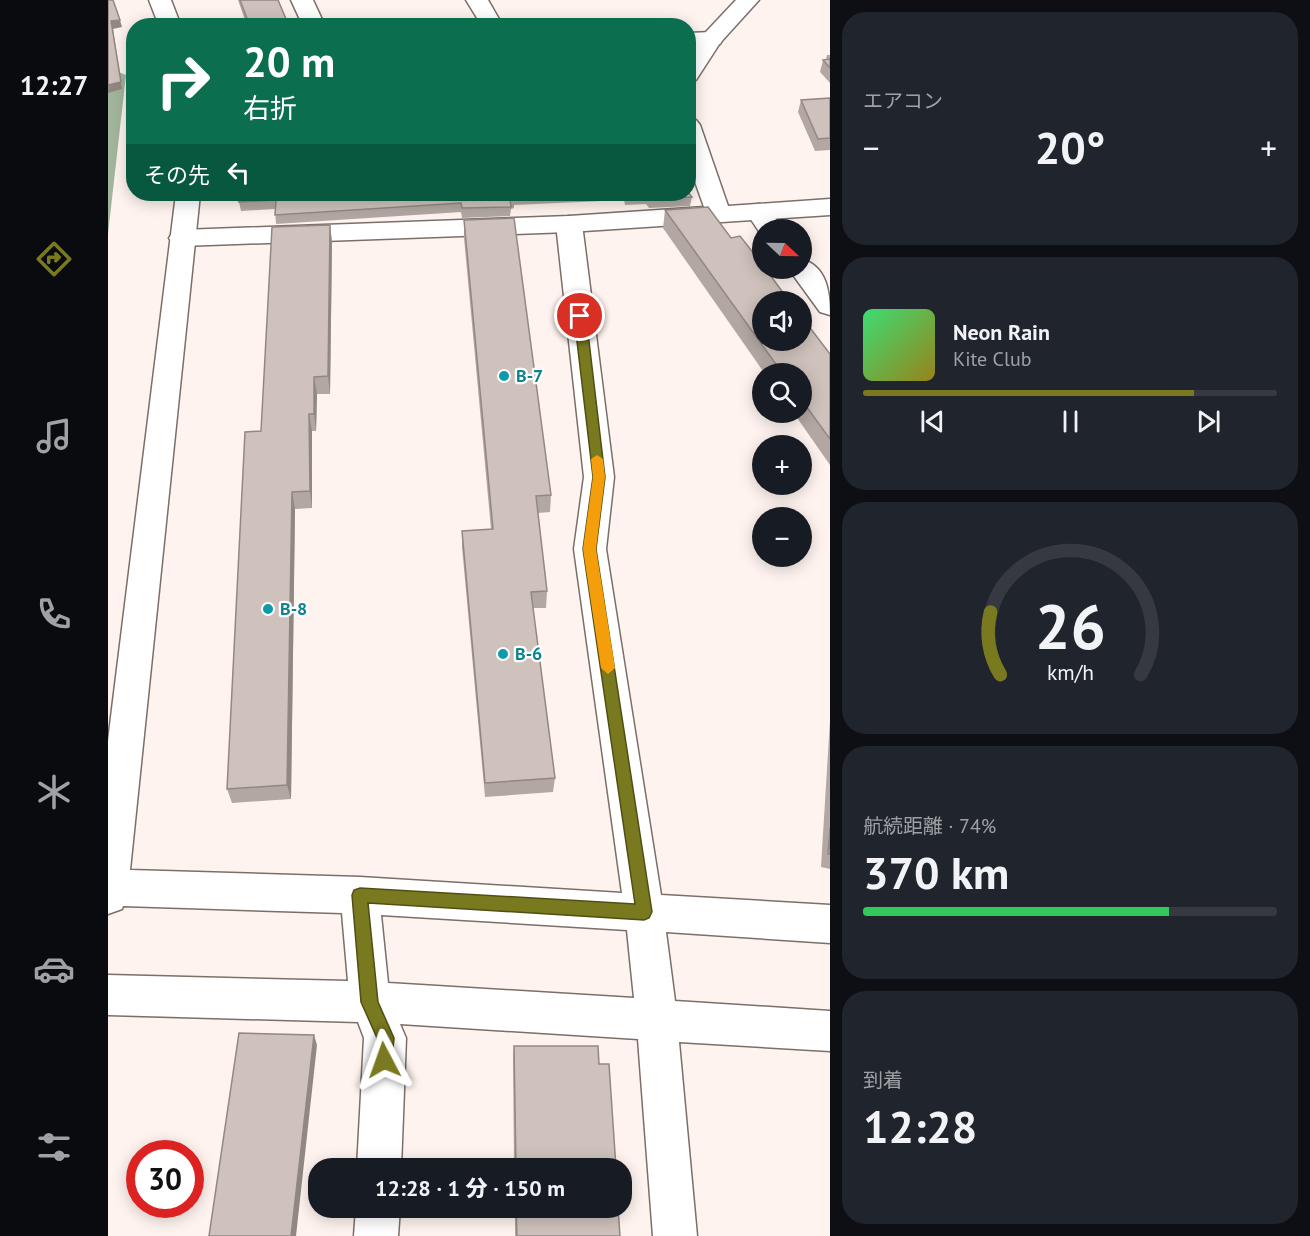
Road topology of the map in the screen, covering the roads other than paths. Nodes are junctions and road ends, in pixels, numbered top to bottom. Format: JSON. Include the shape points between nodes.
{"nodes":[{"id":1,"x":160,"y":0,"type":"edge"},
{"id":2,"x":302,"y":0,"type":"edge"},
{"id":3,"x":477,"y":0,"type":"edge"},
{"id":4,"x":748,"y":0,"type":"edge"},
{"id":5,"x":167,"y":18,"type":"edge"},
{"id":6,"x":310,"y":18,"type":"edge"},
{"id":7,"x":488,"y":18,"type":"edge"},
{"id":8,"x":712,"y":39,"type":"junction"},
{"id":9,"x":696,"y":40,"type":"edge"},
{"id":10,"x":696,"y":63,"type":"edge"},
{"id":11,"x":696,"y":148,"type":"edge"},
{"id":12,"x":187,"y":201,"type":"edge"},
{"id":13,"x":830,"y":207,"type":"edge"},
{"id":14,"x":719,"y":215,"type":"junction"},
{"id":15,"x":752,"y":219,"type":"edge"},
{"id":16,"x":774,"y":219,"type":"edge"},
{"id":17,"x":569,"y":224,"type":"junction"},
{"id":18,"x":182,"y":238,"type":"junction"},
{"id":19,"x":809,"y":279,"type":"edge"},
{"id":20,"x":830,"y":306,"type":"edge"},
{"id":21,"x":109,"y":892,"type":"edge"},
{"id":22,"x":360,"y":895,"type":"junction"},
{"id":23,"x":644,"y":912,"type":"junction"},
{"id":24,"x":830,"y":924,"type":"edge"},
{"id":25,"x":108,"y":994,"type":"edge"},
{"id":26,"x":370,"y":1002,"type":"junction"},
{"id":27,"x":657,"y":1020,"type":"junction"},
{"id":28,"x":830,"y":1031,"type":"edge"},
{"id":29,"x":380,"y":1158,"type":"edge"},
{"id":30,"x":377,"y":1218,"type":"edge"},
{"id":31,"x":376,"y":1236,"type":"edge"},
{"id":32,"x":675,"y":1236,"type":"edge"}],
"edges":[{"from":1,"to":5,"type":"street"},
{"from":2,"to":6,"type":"street"},
{"from":3,"to":7,"type":"street"},
{"from":4,"to":8,"type":"street"},
{"from":8,"to":9,"type":"street"},
{"from":8,"to":10,"type":"street"},
{"from":11,"to":14,"type":"street"},
{"from":12,"to":18,"type":"street"},
{"from":13,"to":16,"type":"street"},
{"from":14,"to":15,"type":"street"},
{"from":14,"to":17,"type":"street"},
{"from":17,"to":18,"type":"street"},
{"from":17,"to":23,"type":"street","via":[[599,477],[590,549]]},
{"from":18,"to":21,"type":"street"},
{"from":19,"to":20,"type":"street"},
{"from":21,"to":22,"type":"street"},
{"from":22,"to":23,"type":"street"},
{"from":22,"to":26,"type":"street"},
{"from":23,"to":24,"type":"street"},
{"from":23,"to":27,"type":"street"},
{"from":25,"to":26,"type":"street"},
{"from":26,"to":27,"type":"street"},
{"from":26,"to":29,"type":"street","via":[[386,1038]]},
{"from":27,"to":28,"type":"street"},
{"from":27,"to":32,"type":"street"},
{"from":30,"to":31,"type":"street"}]}
